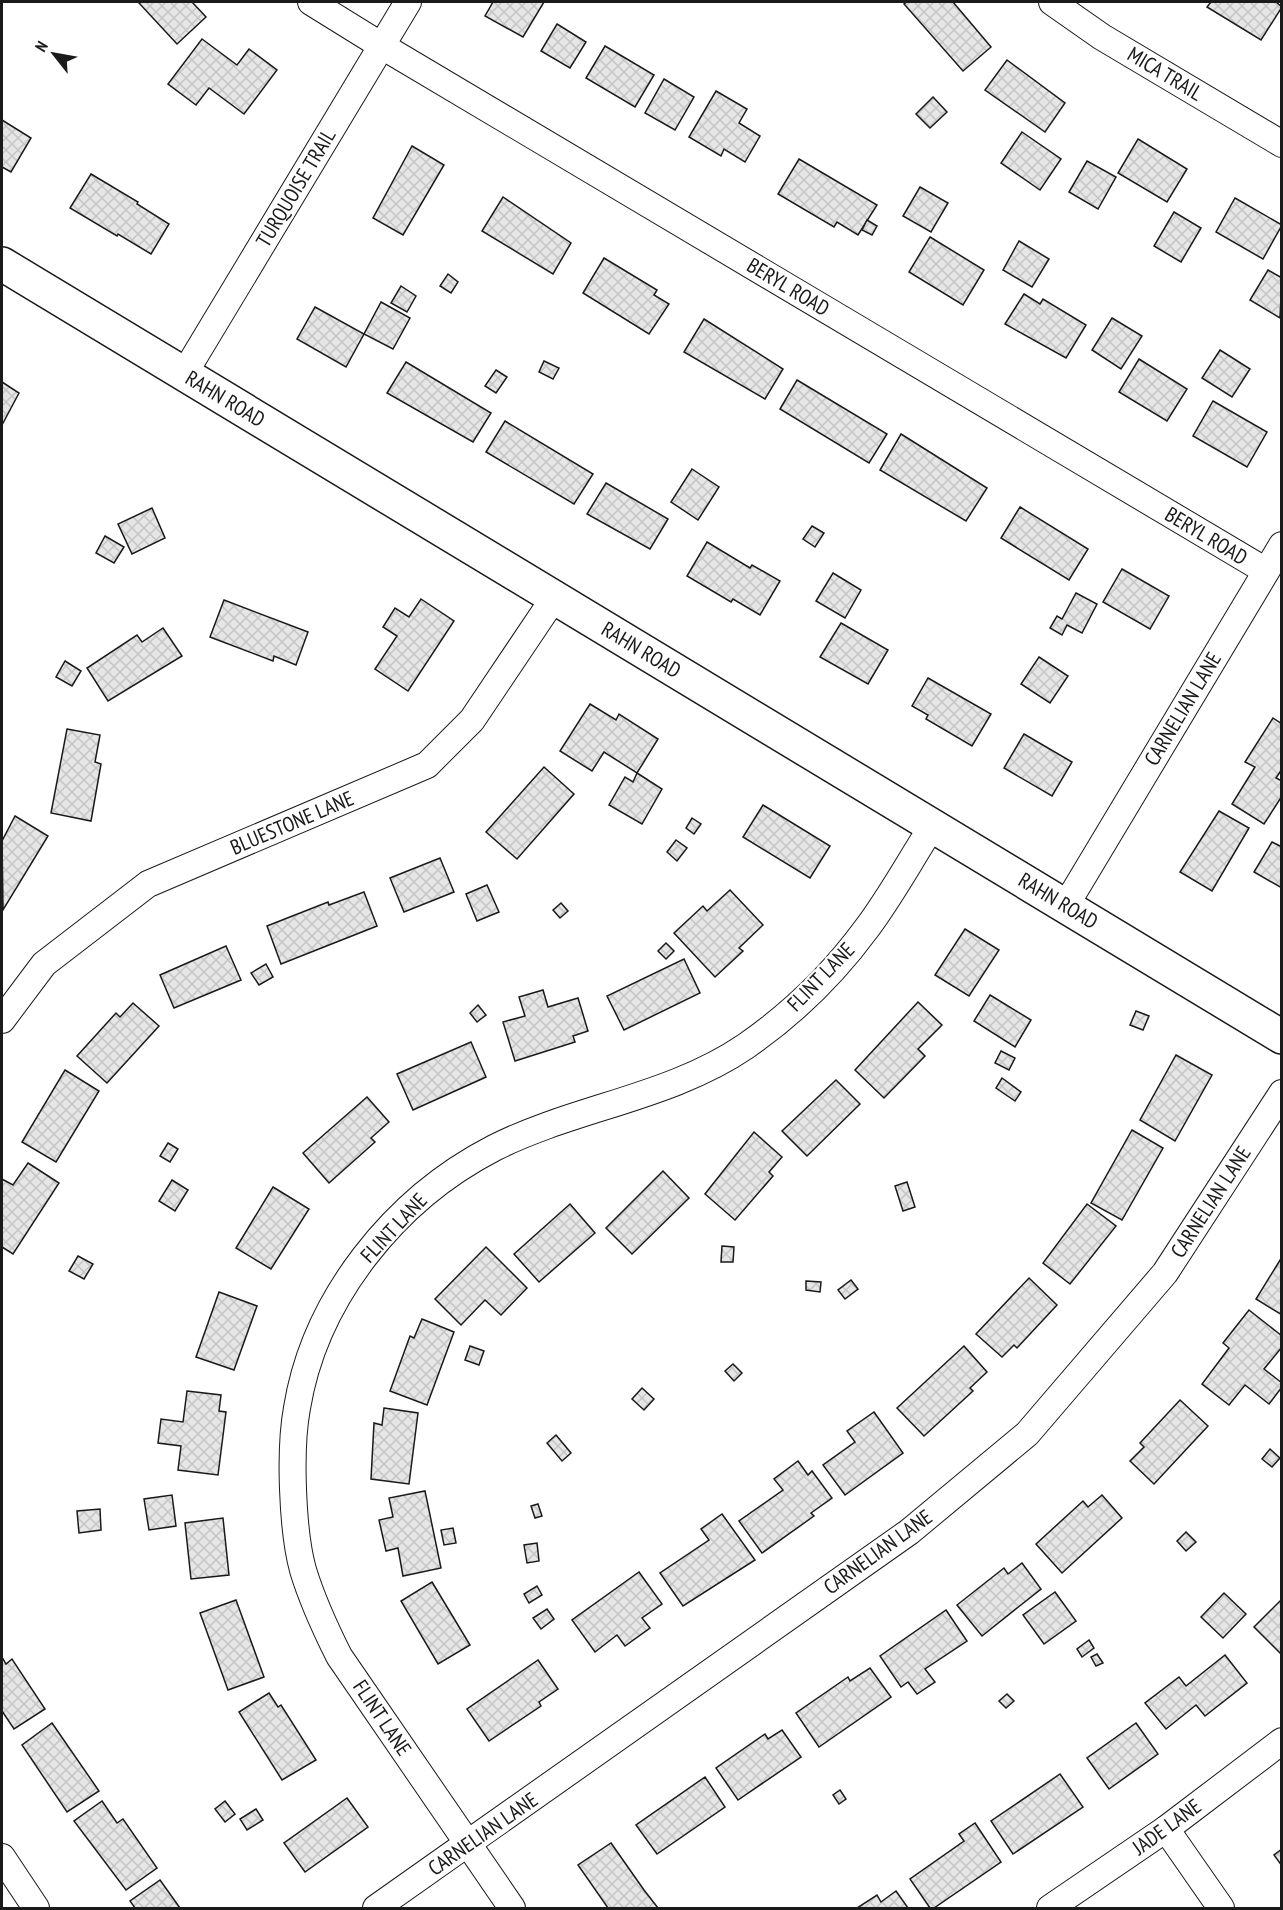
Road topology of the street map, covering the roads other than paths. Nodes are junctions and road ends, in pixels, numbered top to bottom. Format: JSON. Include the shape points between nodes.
{"nodes":[{"id":1,"x":311,"y":2,"type":"edge"},
{"id":2,"x":408,"y":2,"type":"edge"},
{"id":3,"x":1052,"y":2,"type":"edge"},
{"id":4,"x":382,"y":46,"type":"junction"},
{"id":5,"x":1281,"y":144,"type":"edge"},
{"id":6,"x":2,"y":264,"type":"edge"},
{"id":7,"x":184,"y":374,"type":"junction"},
{"id":8,"x":1281,"y":544,"type":"edge"},
{"id":9,"x":1266,"y":571,"type":"junction"},
{"id":10,"x":554,"y":598,"type":"junction"},
{"id":11,"x":933,"y":825,"type":"junction"},
{"id":12,"x":1066,"y":905,"type":"junction"},
{"id":13,"x":2,"y":1020,"type":"edge"},
{"id":14,"x":1281,"y":1037,"type":"edge"},
{"id":15,"x":1281,"y":1093,"type":"edge"},
{"id":16,"x":1281,"y":1741,"type":"edge"},
{"id":17,"x":1166,"y":1829,"type":"junction"},
{"id":18,"x":468,"y":1845,"type":"junction"},
{"id":19,"x":2,"y":1857,"type":"edge"},
{"id":20,"x":36,"y":1908,"type":"edge"},
{"id":21,"x":376,"y":1908,"type":"edge"},
{"id":22,"x":512,"y":1908,"type":"edge"},
{"id":23,"x":1050,"y":1908,"type":"edge"},
{"id":24,"x":1221,"y":1908,"type":"edge"}],
"edges":[{"from":1,"to":4,"type":"street","name":"BERYL ROAD"},
{"from":2,"to":4,"type":"street","name":"TURQUOISE TRAIL"},
{"from":3,"to":5,"type":"street","name":"MICA TRAIL"},
{"from":4,"to":7,"type":"street","name":"TURQUOISE TRAIL"},
{"from":4,"to":9,"type":"street","name":"BERYL ROAD"},
{"from":6,"to":7,"type":"street","name":"RAHN ROAD"},
{"from":7,"to":10,"type":"street","name":"RAHN ROAD"},
{"from":8,"to":9,"type":"street","name":"CARNELIAN LANE"},
{"from":9,"to":12,"type":"street","name":"CARNELIAN LANE"},
{"from":10,"to":11,"type":"street","name":"RAHN ROAD"},
{"from":10,"to":13,"type":"street","name":"BLUESTONE LANE","via":[[472,720],[428,765],[148,884],[44,964]]},
{"from":11,"to":12,"type":"street","name":"RAHN ROAD"},
{"from":11,"to":18,"type":"street","name":"FLINT LANE","via":[[867,928],[829,973],[787,1013],[746,1046],[706,1069],[666,1087],[527,1132],[454,1171],[413,1203],[383,1234],[326,1317],[297,1408],[292,1458],[294,1513],[303,1568],[318,1615],[339,1656]]},
{"from":12,"to":14,"type":"street","name":"RAHN ROAD"},
{"from":15,"to":18,"type":"street","name":"CARNELIAN LANE","via":[[1165,1274],[1027,1434],[909,1532]]},
{"from":16,"to":17,"type":"street","name":"JADE LANE"},
{"from":17,"to":23,"type":"street","name":"JADE LANE"},
{"from":17,"to":24,"type":"street"},
{"from":18,"to":21,"type":"street","name":"CARNELIAN LANE"},
{"from":18,"to":22,"type":"street","name":"FLINT LANE"},
{"from":19,"to":20,"type":"street"}]}
